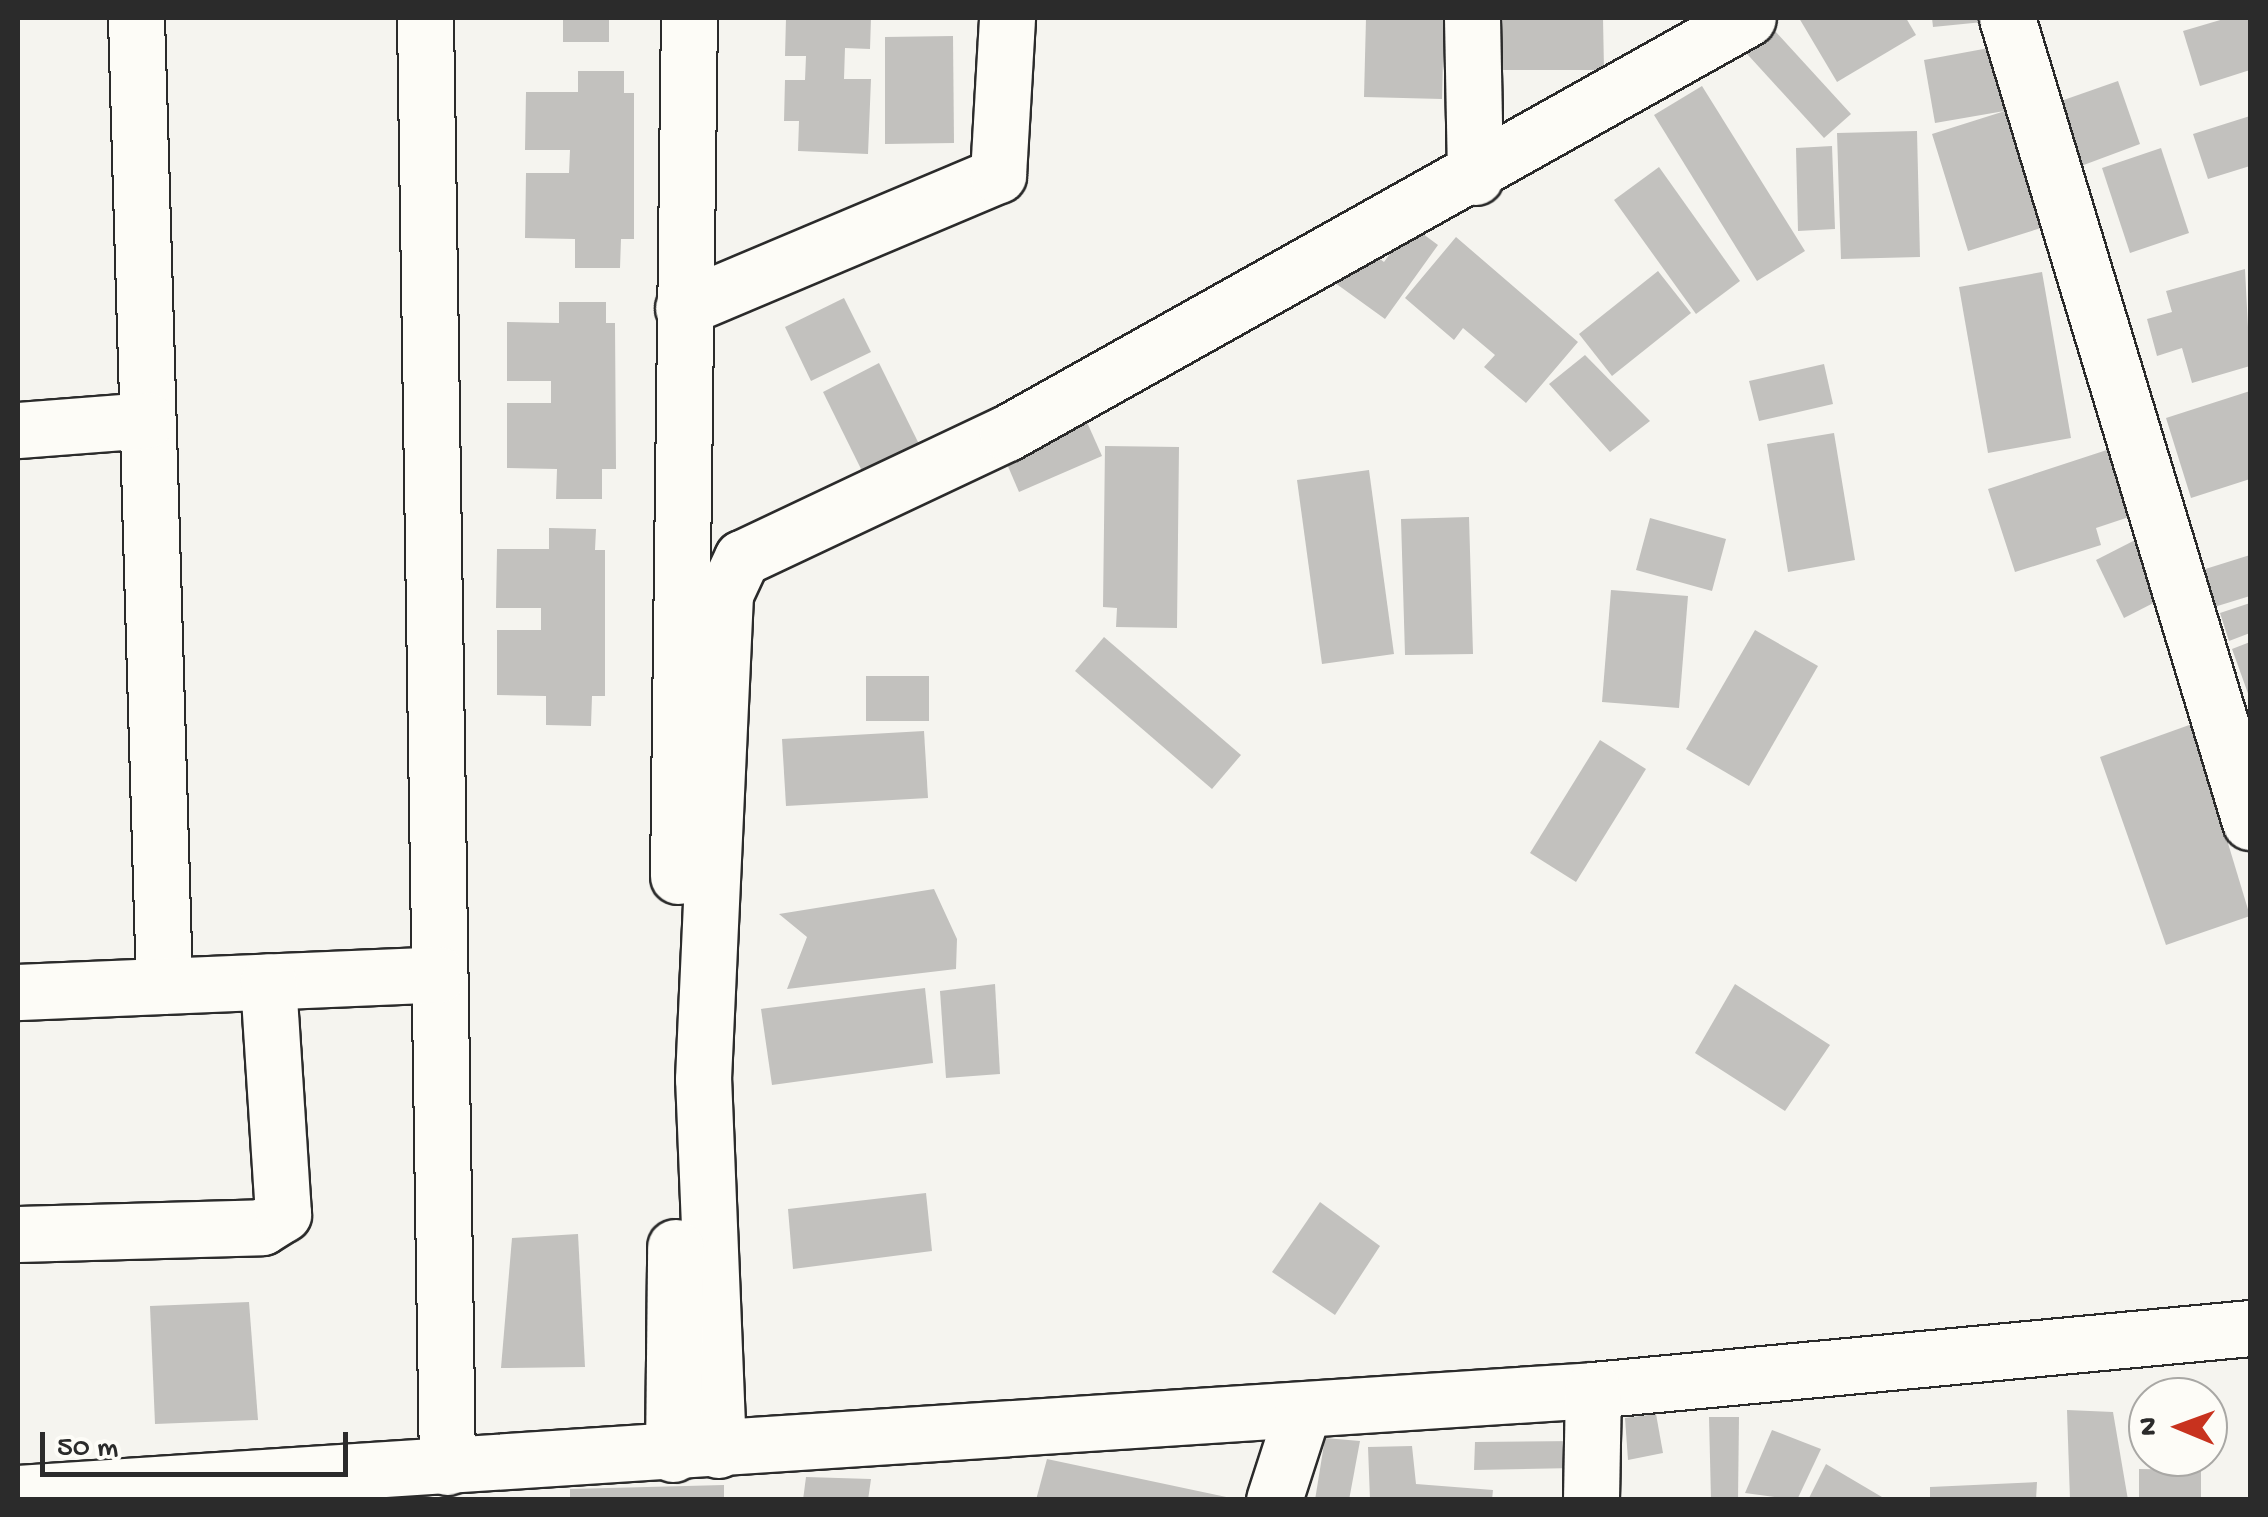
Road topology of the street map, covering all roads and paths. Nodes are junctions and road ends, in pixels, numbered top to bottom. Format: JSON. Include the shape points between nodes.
{"nodes":[{"id":1,"x":136,"y":18,"type":"edge"},
{"id":2,"x":425,"y":18,"type":"edge"},
{"id":3,"x":689,"y":18,"type":"edge"},
{"id":4,"x":1007,"y":18,"type":"edge"},
{"id":5,"x":1472,"y":18,"type":"edge"},
{"id":6,"x":1748,"y":18,"type":"edge"},
{"id":7,"x":2007,"y":18,"type":"edge"},
{"id":8,"x":1476,"y":177,"type":"junction"},
{"id":9,"x":684,"y":308,"type":"junction"},
{"id":10,"x":147,"y":420,"type":"junction"},
{"id":11,"x":18,"y":430,"type":"edge"},
{"id":12,"x":2250,"y":822,"type":"edge"},
{"id":13,"x":439,"y":974,"type":"junction"},
{"id":14,"x":268,"y":981,"type":"junction"},
{"id":15,"x":164,"y":986,"type":"junction"},
{"id":16,"x":18,"y":992,"type":"edge"},
{"id":17,"x":18,"y":1234,"type":"edge"},
{"id":18,"x":2250,"y":1328,"type":"edge"},
{"id":19,"x":1593,"y":1390,"type":"junction"},
{"id":20,"x":1303,"y":1410,"type":"junction"},
{"id":21,"x":695,"y":1452,"type":"junction"},
{"id":22,"x":447,"y":1468,"type":"junction"},
{"id":23,"x":18,"y":1493,"type":"edge"},
{"id":24,"x":1274,"y":1500,"type":"edge"},
{"id":25,"x":1591,"y":1500,"type":"edge"}],
"edges":[{"from":1,"to":10,"type":"street"},
{"from":2,"to":13,"type":"street"},
{"from":3,"to":9,"type":"street"},
{"from":4,"to":9,"type":"street","via":[[998,175]]},
{"from":5,"to":8,"type":"street"},
{"from":6,"to":8,"type":"street","via":[[1592,100]]},
{"from":7,"to":12,"type":"street"},
{"from":8,"to":21,"type":"street","via":[[1007,433],[742,558],[725,594],[703,1079]]},
{"from":9,"to":21,"type":"street"},
{"from":10,"to":11,"type":"street"},
{"from":10,"to":15,"type":"street"},
{"from":13,"to":14,"type":"street"},
{"from":13,"to":22,"type":"street"},
{"from":14,"to":15,"type":"street"},
{"from":14,"to":17,"type":"street","via":[[283,1214],[262,1227]]},
{"from":15,"to":16,"type":"street"},
{"from":18,"to":19,"type":"street"},
{"from":19,"to":20,"type":"street"},
{"from":19,"to":25,"type":"street"},
{"from":20,"to":21,"type":"street"},
{"from":20,"to":24,"type":"street"},
{"from":21,"to":22,"type":"street"},
{"from":22,"to":23,"type":"street"}]}
